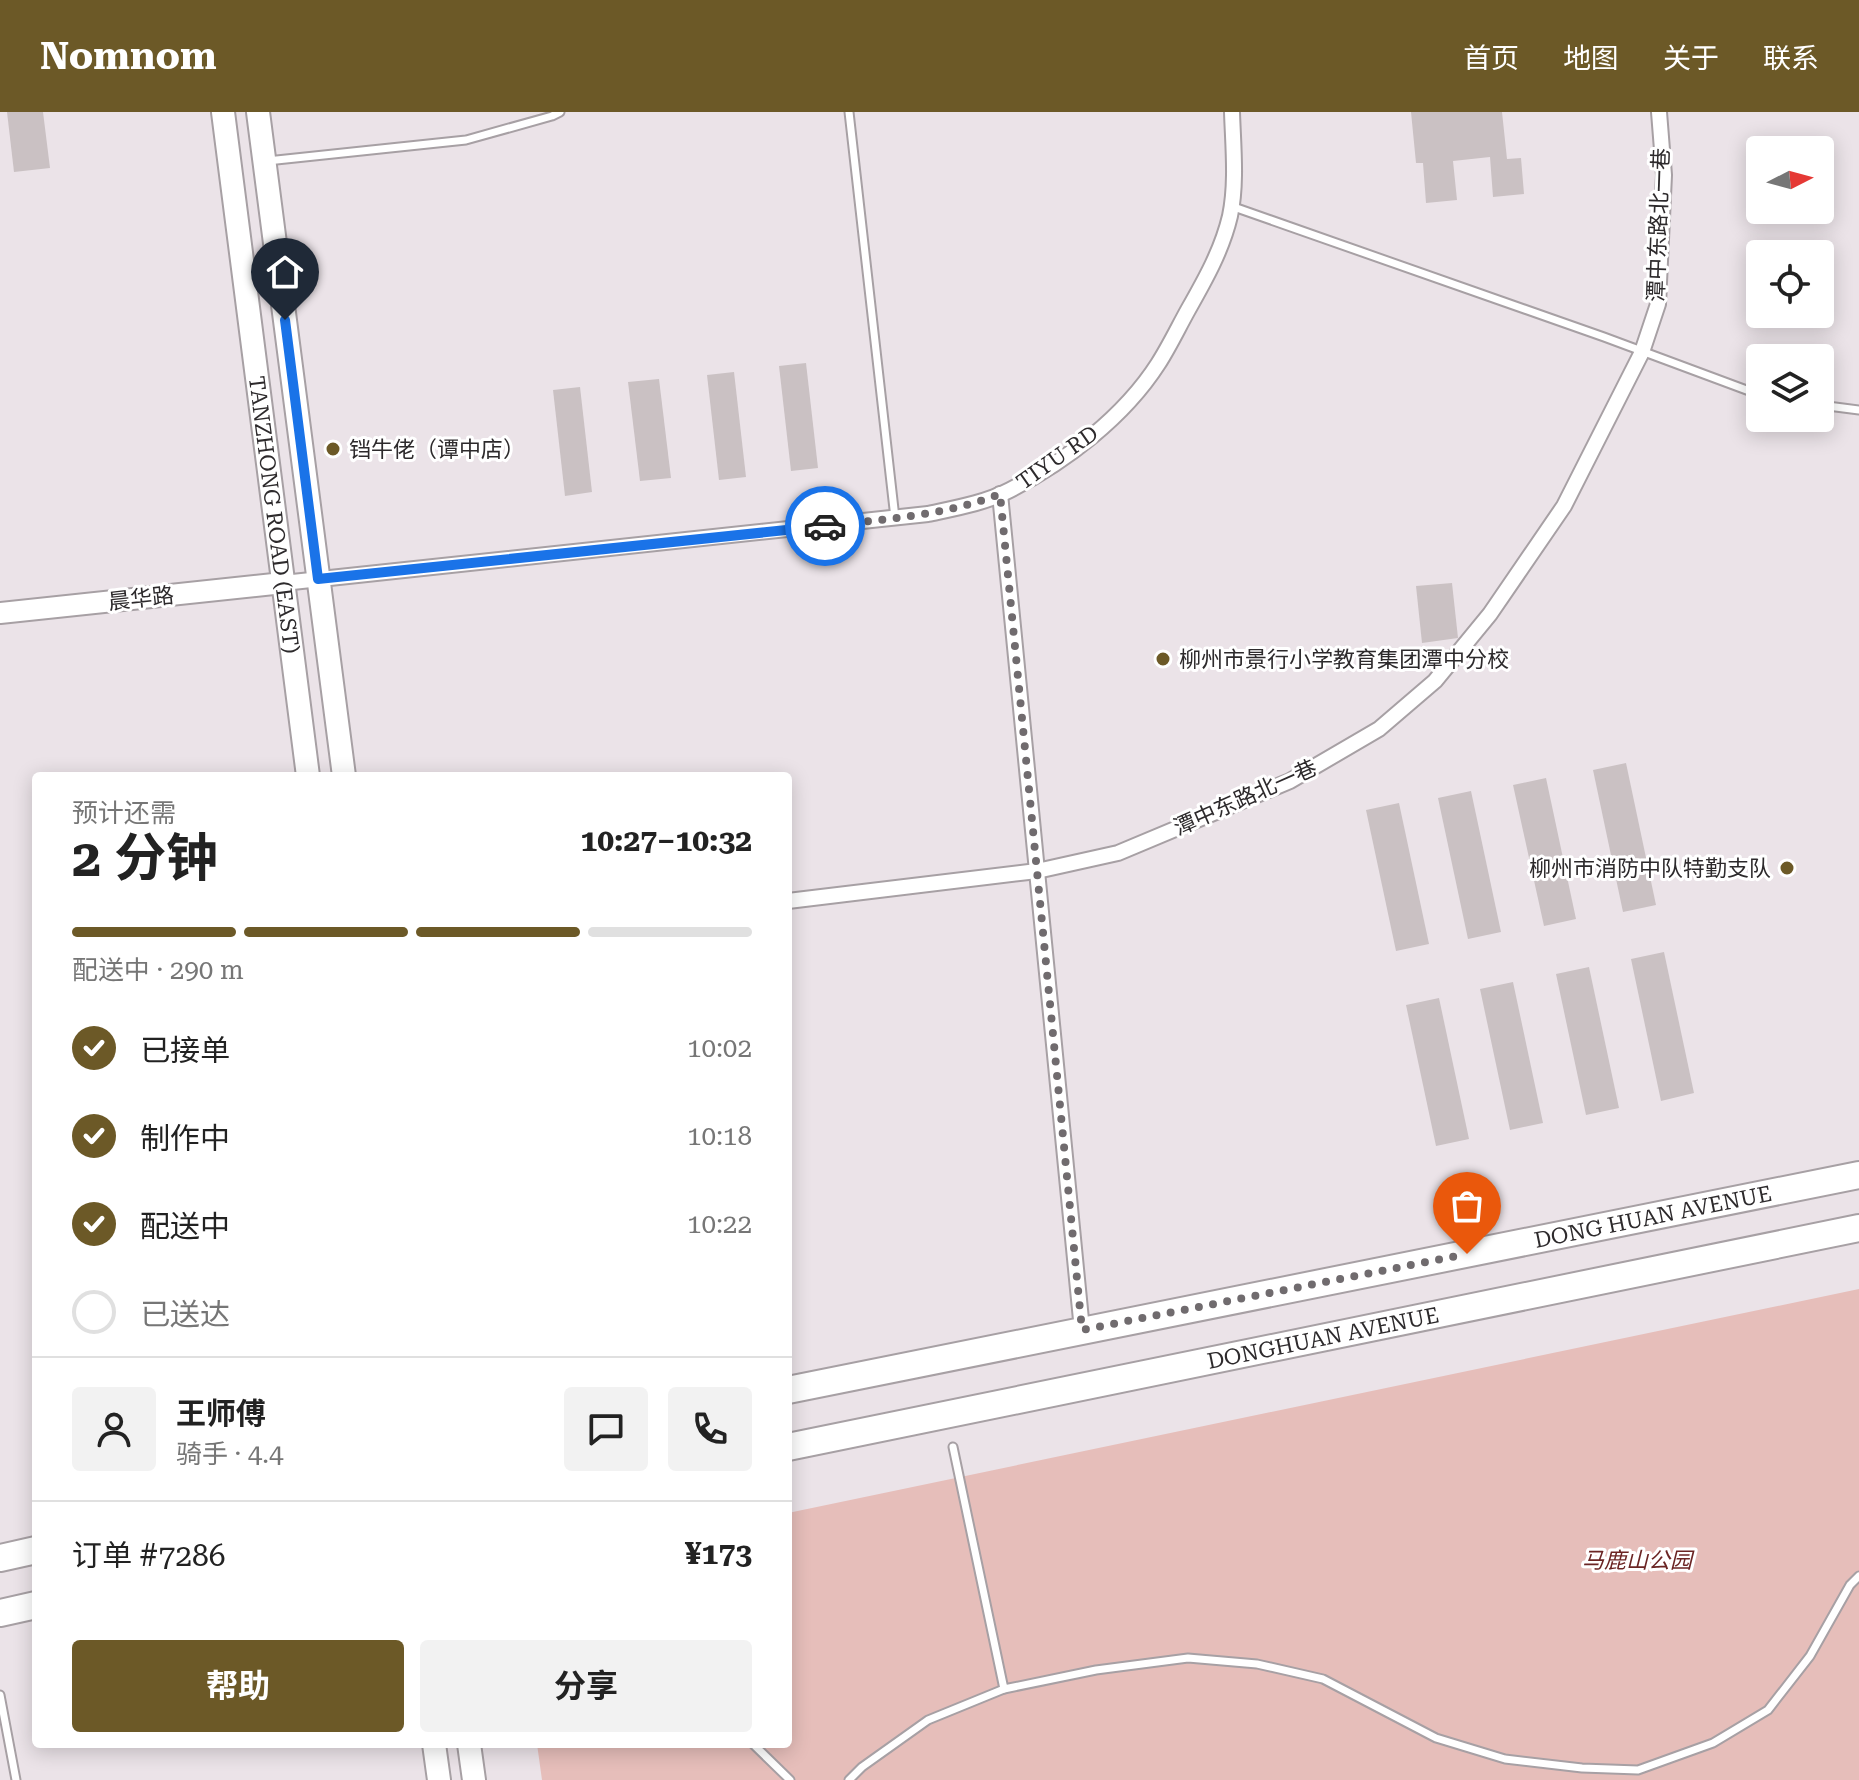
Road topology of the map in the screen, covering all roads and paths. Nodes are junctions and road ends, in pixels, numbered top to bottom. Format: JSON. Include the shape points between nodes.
{"nodes":[{"id":1,"x":223,"y":112,"type":"edge"},
{"id":2,"x":258,"y":112,"type":"edge"},
{"id":3,"x":560,"y":112,"type":"edge"},
{"id":4,"x":849,"y":112,"type":"edge"},
{"id":5,"x":1232,"y":112,"type":"edge"},
{"id":6,"x":1659,"y":112,"type":"edge"},
{"id":7,"x":264,"y":162,"type":"junction"},
{"id":8,"x":1231,"y":206,"type":"junction"},
{"id":9,"x":1642,"y":352,"type":"junction"},
{"id":10,"x":1746,"y":390,"type":"edge"},
{"id":11,"x":1834,"y":407,"type":"edge"},
{"id":12,"x":1859,"y":410,"type":"edge"},
{"id":13,"x":1000,"y":494,"type":"junction"},
{"id":14,"x":895,"y":518,"type":"junction"},
{"id":15,"x":318,"y":579,"type":"junction"},
{"id":16,"x":283,"y":583,"type":"junction"},
{"id":17,"x":0,"y":613,"type":"edge"},
{"id":18,"x":307,"y":772,"type":"edge"},
{"id":19,"x":343,"y":772,"type":"edge"},
{"id":20,"x":1037,"y":871,"type":"junction"},
{"id":21,"x":792,"y":901,"type":"edge"},
{"id":22,"x":1859,"y":1175,"type":"edge"},
{"id":23,"x":1859,"y":1228,"type":"edge"},
{"id":24,"x":1082,"y":1330,"type":"junction"},
{"id":25,"x":792,"y":1389,"type":"edge"},
{"id":26,"x":792,"y":1446,"type":"edge"},
{"id":27,"x":953,"y":1447,"type":"dead end"},
{"id":28,"x":32,"y":1551,"type":"edge"},
{"id":29,"x":0,"y":1558,"type":"edge"},
{"id":30,"x":1859,"y":1576,"type":"edge"},
{"id":31,"x":32,"y":1606,"type":"edge"},
{"id":32,"x":0,"y":1613,"type":"edge"},
{"id":33,"x":1004,"y":1689,"type":"junction"},
{"id":34,"x":0,"y":1695,"type":"edge"},
{"id":35,"x":435,"y":1748,"type":"edge"},
{"id":36,"x":470,"y":1748,"type":"edge"},
{"id":37,"x":757,"y":1748,"type":"edge"},
{"id":38,"x":16,"y":1780,"type":"edge"},
{"id":39,"x":439,"y":1780,"type":"edge"},
{"id":40,"x":474,"y":1780,"type":"edge"},
{"id":41,"x":790,"y":1780,"type":"edge"},
{"id":42,"x":849,"y":1780,"type":"edge"}],
"edges":[{"from":1,"to":16,"type":"main road","name":"TANZHONG ROAD (EAST)"},
{"from":2,"to":7,"type":"main road","name":"TANZHONG ROAD (EAST)"},
{"from":3,"to":7,"type":"lane","via":[[466,140]]},
{"from":4,"to":14,"type":"lane"},
{"from":5,"to":8,"type":"street","name":"TIYU RD"},
{"from":6,"to":9,"type":"street","name":"潭中东路北一巷","via":[[1664,175],[1658,304]]},
{"from":7,"to":15,"type":"main road","name":"TANZHONG ROAD (EAST)"},
{"from":8,"to":9,"type":"lane"},
{"from":8,"to":13,"type":"street","name":"TIYU RD","via":[[1213,266],[1157,365],[1129,401],[1095,433]]},
{"from":9,"to":10,"type":"lane"},
{"from":9,"to":20,"type":"street","name":"潭中东路北一巷","via":[[1564,506],[1490,614],[1435,681],[1379,729],[1290,781],[1118,853]]},
{"from":11,"to":12,"type":"lane"},
{"from":13,"to":14,"type":"street","name":"TIYU RD","via":[[971,505]]},
{"from":13,"to":20,"type":"street"},
{"from":14,"to":15,"type":"street","name":"TIYU RD"},
{"from":15,"to":16,"type":"street","name":"TIYU RD"},
{"from":15,"to":19,"type":"main road","name":"TANZHONG ROAD (EAST)"},
{"from":16,"to":17,"type":"street","name":"晨华路"},
{"from":16,"to":18,"type":"main road","name":"TANZHONG ROAD (EAST)"},
{"from":20,"to":21,"type":"street","name":"潭中东路北一巷"},
{"from":20,"to":24,"type":"street"},
{"from":22,"to":24,"type":"highway","name":"DONG HUAN AVENUE"},
{"from":23,"to":26,"type":"highway","name":"DONGHUAN AVENUE"},
{"from":24,"to":25,"type":"highway","name":"DONG HUAN AVENUE"},
{"from":27,"to":33,"type":"lane"},
{"from":28,"to":29,"type":"highway"},
{"from":30,"to":33,"type":"lane","via":[[1810,1656],[1768,1710],[1713,1743],[1638,1770],[1505,1759],[1436,1738],[1323,1679],[1257,1664],[1188,1658]]},
{"from":31,"to":32,"type":"highway"},
{"from":33,"to":42,"type":"lane","via":[[928,1720]]},
{"from":34,"to":38,"type":"lane"},
{"from":35,"to":39,"type":"main road"},
{"from":36,"to":40,"type":"main road"},
{"from":37,"to":41,"type":"lane"}]}
